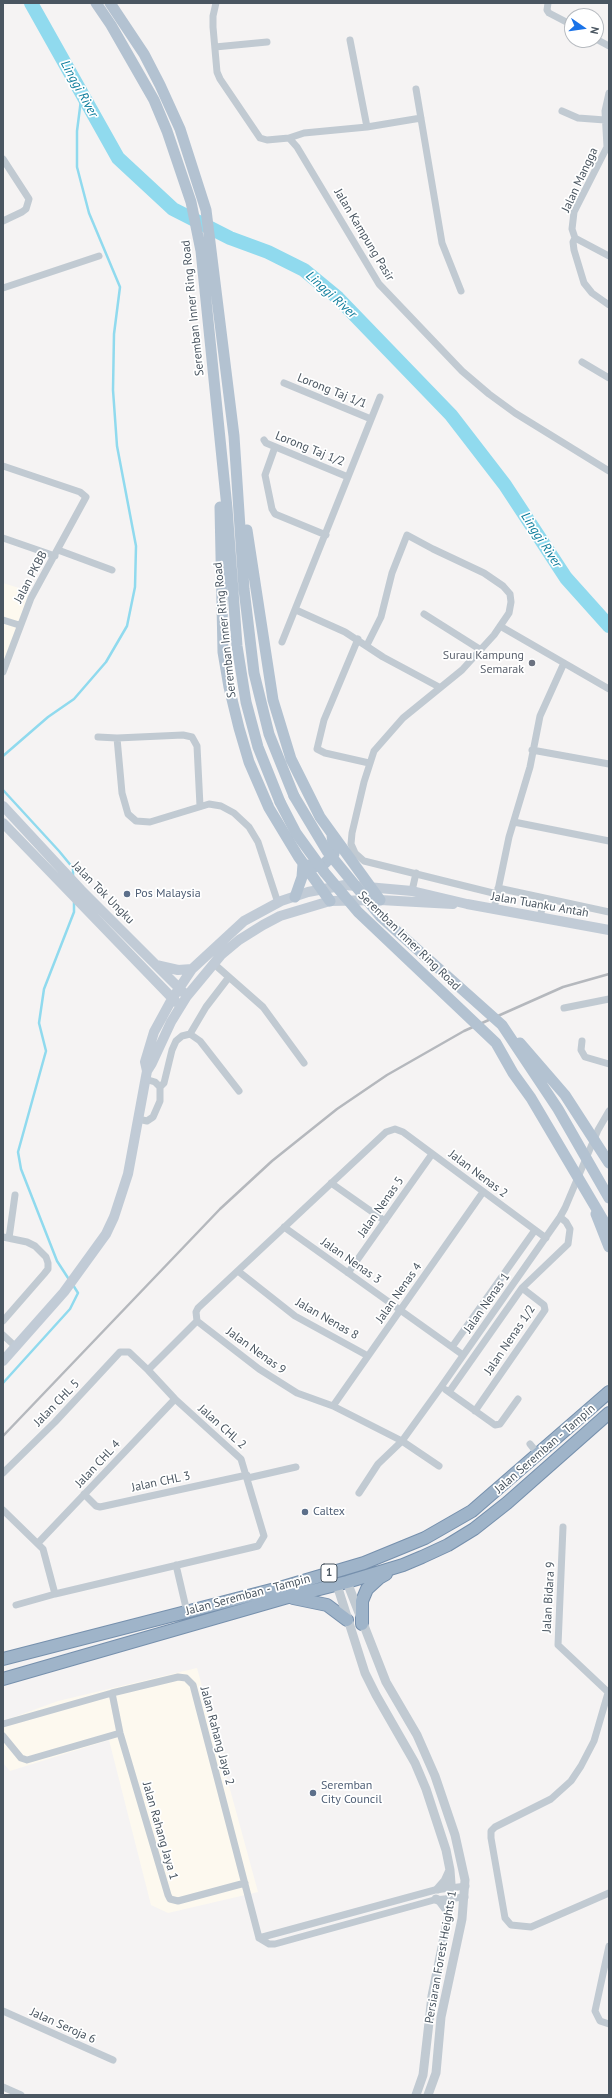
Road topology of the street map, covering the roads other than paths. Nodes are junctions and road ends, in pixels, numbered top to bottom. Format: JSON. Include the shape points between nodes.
{"nodes":[{"id":1,"x":96,"y":3,"type":"edge"},
{"id":2,"x":110,"y":3,"type":"edge"},
{"id":3,"x":216,"y":3,"type":"edge"},
{"id":4,"x":548,"y":3,"type":"edge"},
{"id":5,"x":564,"y":20,"type":"edge"},
{"id":6,"x":350,"y":40,"type":"dead end"},
{"id":7,"x":267,"y":42,"type":"dead end"},
{"id":8,"x":215,"y":47,"type":"junction"},
{"id":9,"x":416,"y":89,"type":"dead end"},
{"id":10,"x":609,"y":93,"type":"edge"},
{"id":11,"x":562,"y":111,"type":"dead end"},
{"id":12,"x":421,"y":118,"type":"junction"},
{"id":13,"x":605,"y":120,"type":"junction"},
{"id":14,"x":367,"y":127,"type":"junction"},
{"id":15,"x":288,"y":138,"type":"junction"},
{"id":16,"x":3,"y":159,"type":"edge"},
{"id":17,"x":3,"y":221,"type":"edge"},
{"id":18,"x":575,"y":238,"type":"junction"},
{"id":19,"x":207,"y":250,"type":"junction"},
{"id":20,"x":99,"y":256,"type":"dead end"},
{"id":21,"x":609,"y":256,"type":"edge"},
{"id":22,"x":3,"y":288,"type":"edge"},
{"id":23,"x":461,"y":291,"type":"dead end"},
{"id":24,"x":609,"y":305,"type":"edge"},
{"id":25,"x":582,"y":362,"type":"dead end"},
{"id":26,"x":609,"y":378,"type":"edge"},
{"id":27,"x":284,"y":383,"type":"dead end"},
{"id":28,"x":380,"y":397,"type":"dead end"},
{"id":29,"x":371,"y":419,"type":"junction"},
{"id":30,"x":219,"y":431,"type":"junction"},
{"id":31,"x":234,"y":436,"type":"junction"},
{"id":32,"x":264,"y":440,"type":"dead end"},
{"id":33,"x":275,"y":447,"type":"junction"},
{"id":34,"x":3,"y":466,"type":"edge"},
{"id":35,"x":609,"y":471,"type":"edge"},
{"id":36,"x":348,"y":477,"type":"junction"},
{"id":37,"x":326,"y":535,"type":"junction"},
{"id":38,"x":3,"y":538,"type":"edge"},
{"id":39,"x":57,"y":553,"type":"junction"},
{"id":40,"x":112,"y":570,"type":"dead end"},
{"id":41,"x":296,"y":610,"type":"junction"},
{"id":42,"x":424,"y":614,"type":"dead end"},
{"id":43,"x":3,"y":620,"type":"edge"},
{"id":44,"x":20,"y":625,"type":"junction"},
{"id":45,"x":500,"y":626,"type":"junction"},
{"id":46,"x":358,"y":639,"type":"junction"},
{"id":47,"x":282,"y":642,"type":"dead end"},
{"id":48,"x":367,"y":645,"type":"junction"},
{"id":49,"x":481,"y":650,"type":"junction"},
{"id":50,"x":564,"y":663,"type":"junction"},
{"id":51,"x":3,"y":672,"type":"edge"},
{"id":52,"x":439,"y":687,"type":"junction"},
{"id":53,"x":609,"y":689,"type":"edge"},
{"id":54,"x":98,"y":737,"type":"dead end"},
{"id":55,"x":117,"y":738,"type":"junction"},
{"id":56,"x":532,"y":750,"type":"junction"},
{"id":57,"x":369,"y":763,"type":"junction"},
{"id":58,"x":609,"y":764,"type":"edge"},
{"id":59,"x":3,"y":806,"type":"edge"},
{"id":60,"x":200,"y":806,"type":"junction"},
{"id":61,"x":514,"y":822,"type":"junction"},
{"id":62,"x":3,"y":823,"type":"edge"},
{"id":63,"x":332,"y":834,"type":"junction"},
{"id":64,"x":609,"y":841,"type":"edge"},
{"id":65,"x":303,"y":864,"type":"junction"},
{"id":66,"x":416,"y":873,"type":"junction"},
{"id":67,"x":67,"y":883,"type":"junction"},
{"id":68,"x":372,"y":888,"type":"junction"},
{"id":69,"x":321,"y":889,"type":"junction"},
{"id":70,"x":412,"y":891,"type":"junction"},
{"id":71,"x":497,"y":891,"type":"junction"},
{"id":72,"x":78,"y":893,"type":"junction"},
{"id":73,"x":295,"y":897,"type":"junction"},
{"id":74,"x":544,"y":898,"type":"junction"},
{"id":75,"x":380,"y":900,"type":"junction"},
{"id":76,"x":330,"y":901,"type":"junction"},
{"id":77,"x":278,"y":903,"type":"junction"},
{"id":78,"x":467,"y":904,"type":"junction"},
{"id":79,"x":494,"y":909,"type":"junction"},
{"id":80,"x":609,"y":912,"type":"edge"},
{"id":81,"x":540,"y":918,"type":"junction"},
{"id":82,"x":609,"y":930,"type":"edge"},
{"id":83,"x":213,"y":963,"type":"junction"},
{"id":84,"x":156,"y":965,"type":"junction"},
{"id":85,"x":192,"y":969,"type":"junction"},
{"id":86,"x":229,"y":976,"type":"junction"},
{"id":87,"x":179,"y":989,"type":"junction"},
{"id":88,"x":188,"y":996,"type":"junction"},
{"id":89,"x":172,"y":999,"type":"junction"},
{"id":90,"x":609,"y":999,"type":"edge"},
{"id":91,"x":180,"y":1006,"type":"junction"},
{"id":92,"x":564,"y":1008,"type":"dead end"},
{"id":93,"x":502,"y":1025,"type":"junction"},
{"id":94,"x":190,"y":1034,"type":"junction"},
{"id":95,"x":582,"y":1041,"type":"dead end"},
{"id":96,"x":304,"y":1063,"type":"dead end"},
{"id":97,"x":609,"y":1064,"type":"edge"},
{"id":98,"x":146,"y":1075,"type":"junction"},
{"id":99,"x":160,"y":1087,"type":"junction"},
{"id":100,"x":239,"y":1091,"type":"dead end"},
{"id":101,"x":609,"y":1111,"type":"edge"},
{"id":102,"x":138,"y":1119,"type":"junction"},
{"id":103,"x":432,"y":1154,"type":"junction"},
{"id":104,"x":609,"y":1163,"type":"edge"},
{"id":105,"x":331,"y":1183,"type":"junction"},
{"id":106,"x":483,"y":1192,"type":"junction"},
{"id":107,"x":15,"y":1195,"type":"dead end"},
{"id":108,"x":609,"y":1198,"type":"edge"},
{"id":109,"x":592,"y":1202,"type":"junction"},
{"id":110,"x":560,"y":1217,"type":"junction"},
{"id":111,"x":385,"y":1221,"type":"junction"},
{"id":112,"x":284,"y":1227,"type":"junction"},
{"id":113,"x":534,"y":1230,"type":"junction"},
{"id":114,"x":609,"y":1230,"type":"edge"},
{"id":115,"x":6,"y":1237,"type":"edge"},
{"id":116,"x":546,"y":1238,"type":"junction"},
{"id":117,"x":609,"y":1247,"type":"edge"},
{"id":118,"x":238,"y":1271,"type":"junction"},
{"id":119,"x":523,"y":1271,"type":"junction"},
{"id":120,"x":348,"y":1273,"type":"junction"},
{"id":121,"x":532,"y":1279,"type":"junction"},
{"id":122,"x":522,"y":1288,"type":"junction"},
{"id":123,"x":400,"y":1310,"type":"junction"},
{"id":124,"x":3,"y":1321,"type":"edge"},
{"id":125,"x":197,"y":1321,"type":"junction"},
{"id":126,"x":3,"y":1335,"type":"edge"},
{"id":127,"x":16,"y":1347,"type":"junction"},
{"id":128,"x":452,"y":1347,"type":"junction"},
{"id":129,"x":129,"y":1352,"type":"joint"},
{"id":130,"x":463,"y":1355,"type":"junction"},
{"id":131,"x":368,"y":1356,"type":"junction"},
{"id":132,"x":3,"y":1361,"type":"edge"},
{"id":133,"x":148,"y":1370,"type":"junction"},
{"id":134,"x":441,"y":1387,"type":"junction"},
{"id":135,"x":449,"y":1392,"type":"junction"},
{"id":136,"x":609,"y":1392,"type":"edge"},
{"id":137,"x":175,"y":1399,"type":"junction"},
{"id":138,"x":518,"y":1399,"type":"dead end"},
{"id":139,"x":333,"y":1406,"type":"junction"},
{"id":140,"x":475,"y":1410,"type":"junction"},
{"id":141,"x":609,"y":1413,"type":"edge"},
{"id":142,"x":402,"y":1441,"type":"junction"},
{"id":143,"x":530,"y":1444,"type":"dead end"},
{"id":144,"x":538,"y":1454,"type":"junction"},
{"id":145,"x":439,"y":1466,"type":"dead end"},
{"id":146,"x":296,"y":1467,"type":"dead end"},
{"id":147,"x":3,"y":1473,"type":"edge"},
{"id":148,"x":247,"y":1476,"type":"junction"},
{"id":149,"x":359,"y":1493,"type":"dead end"},
{"id":150,"x":84,"y":1494,"type":"junction"},
{"id":151,"x":3,"y":1510,"type":"edge"},
{"id":152,"x":563,"y":1527,"type":"dead end"},
{"id":153,"x":38,"y":1543,"type":"junction"},
{"id":154,"x":176,"y":1565,"type":"junction"},
{"id":155,"x":403,"y":1566,"type":"junction"},
{"id":156,"x":342,"y":1584,"type":"junction"},
{"id":157,"x":55,"y":1594,"type":"junction"},
{"id":158,"x":288,"y":1597,"type":"junction"},
{"id":159,"x":16,"y":1605,"type":"dead end"},
{"id":160,"x":186,"y":1612,"type":"junction"},
{"id":161,"x":347,"y":1620,"type":"junction"},
{"id":162,"x":362,"y":1624,"type":"junction"},
{"id":163,"x":3,"y":1659,"type":"edge"},
{"id":164,"x":3,"y":1680,"type":"edge"},
{"id":165,"x":112,"y":1693,"type":"junction"},
{"id":166,"x":609,"y":1693,"type":"edge"},
{"id":167,"x":3,"y":1724,"type":"edge"},
{"id":168,"x":120,"y":1733,"type":"junction"},
{"id":169,"x":3,"y":1736,"type":"edge"},
{"id":170,"x":450,"y":1870,"type":"junction"},
{"id":171,"x":245,"y":1883,"type":"junction"},
{"id":172,"x":466,"y":1886,"type":"junction"},
{"id":173,"x":452,"y":1887,"type":"junction"},
{"id":174,"x":438,"y":1889,"type":"junction"},
{"id":175,"x":609,"y":1894,"type":"edge"},
{"id":176,"x":465,"y":1897,"type":"junction"},
{"id":177,"x":452,"y":1898,"type":"junction"},
{"id":178,"x":436,"y":1899,"type":"junction"},
{"id":179,"x":450,"y":1913,"type":"junction"},
{"id":180,"x":259,"y":1938,"type":"junction"},
{"id":181,"x":609,"y":1946,"type":"edge"},
{"id":182,"x":3,"y":2011,"type":"edge"},
{"id":183,"x":609,"y":2024,"type":"edge"},
{"id":184,"x":113,"y":2060,"type":"dead end"},
{"id":185,"x":3,"y":2087,"type":"edge"},
{"id":186,"x":21,"y":2095,"type":"edge"},
{"id":187,"x":416,"y":2095,"type":"edge"},
{"id":188,"x":428,"y":2095,"type":"edge"}],
"edges":[{"from":1,"to":19,"type":"main road","name":"Seremban Inner Ring Road","via":[[154,100]]},
{"from":2,"to":19,"type":"main road","name":"Seremban Inner Ring Road","via":[[144,54],[180,129],[206,210]]},
{"from":3,"to":8,"type":"street","via":[[213,16]]},
{"from":4,"to":5,"type":"street","via":[[547,10]]},
{"from":6,"to":14,"type":"street"},
{"from":7,"to":8,"type":"street"},
{"from":8,"to":15,"type":"street","via":[[220,79],[255,134],[267,140]]},
{"from":9,"to":12,"type":"street"},
{"from":10,"to":13,"type":"street","name":"Jalan Mangga"},
{"from":11,"to":13,"type":"street","via":[[578,118]]},
{"from":12,"to":14,"type":"street"},
{"from":12,"to":23,"type":"street","via":[[442,243]]},
{"from":13,"to":18,"type":"street","name":"Jalan Mangga","via":[[607,147],[574,212],[572,229]]},
{"from":14,"to":15,"type":"street","via":[[304,133]]},
{"from":15,"to":35,"type":"street","name":"Jalan Kampung Pasir","via":[[306,158],[379,284],[420,328],[462,371],[489,394]]},
{"from":16,"to":17,"type":"street","via":[[29,199],[26,209]]},
{"from":18,"to":21,"type":"street"},
{"from":18,"to":24,"type":"street","name":"Jalan Mangga","via":[[574,250],[584,283],[596,297]]},
{"from":19,"to":30,"type":"main road","name":"Seremban Inner Ring Road"},
{"from":19,"to":31,"type":"main road","name":"Seremban Inner Ring Road"},
{"from":20,"to":22,"type":"street"},
{"from":25,"to":26,"type":"street"},
{"from":27,"to":29,"type":"street","name":"Lorong Taj 1/1"},
{"from":28,"to":29,"type":"street"},
{"from":29,"to":36,"type":"street"},
{"from":30,"to":65,"type":"main road","via":[[223,652],[229,687],[249,762],[269,808]]},
{"from":30,"to":109,"type":"main road","name":"Seremban Inner Ring Road","bridge":true,"via":[[236,632],[246,702],[258,747],[280,802],[296,833],[358,912],[496,1043]]},
{"from":31,"to":63,"type":"main road","via":[[273,700],[291,759],[320,817]]},
{"from":31,"to":93,"type":"main road","name":"Seremban Inner Ring Road","bridge":true,"via":[[244,589],[254,673],[269,734],[294,796],[327,851],[381,917]]},
{"from":32,"to":33,"type":"street","name":"Lorong Taj 1/2"},
{"from":33,"to":36,"type":"street","name":"Lorong Taj 1/2"},
{"from":33,"to":37,"type":"street","via":[[265,475],[272,509],[275,514]]},
{"from":34,"to":39,"type":"street","name":"Jalan PKBB","via":[[86,495],[86,500]]},
{"from":36,"to":37,"type":"street"},
{"from":37,"to":41,"type":"street"},
{"from":38,"to":39,"type":"street"},
{"from":39,"to":40,"type":"street"},
{"from":39,"to":44,"type":"street","name":"Jalan PKBB","via":[[41,577]]},
{"from":41,"to":46,"type":"street"},
{"from":41,"to":47,"type":"street"},
{"from":42,"to":49,"type":"street"},
{"from":43,"to":44,"type":"street"},
{"from":44,"to":51,"type":"street","name":"Jalan PKBB"},
{"from":45,"to":48,"type":"street","via":[[509,612],[511,602],[510,594],[504,586],[484,573],[407,534],[392,573],[381,617]]},
{"from":45,"to":49,"type":"street"},
{"from":45,"to":50,"type":"street"},
{"from":46,"to":48,"type":"street"},
{"from":46,"to":57,"type":"street","via":[[324,720],[317,749],[325,754]]},
{"from":48,"to":52,"type":"street","via":[[383,657]]},
{"from":49,"to":52,"type":"street","via":[[462,670]]},
{"from":50,"to":53,"type":"street"},
{"from":50,"to":56,"type":"street","via":[[540,716]]},
{"from":52,"to":57,"type":"street","via":[[384,738]]},
{"from":54,"to":55,"type":"street"},
{"from":55,"to":60,"type":"street","via":[[183,735],[192,737],[197,746]]},
{"from":55,"to":60,"type":"street","via":[[122,793],[128,814],[136,821],[150,822]]},
{"from":56,"to":58,"type":"street"},
{"from":56,"to":61,"type":"street"},
{"from":57,"to":66,"type":"street","via":[[352,833],[351,844],[355,854],[364,861]]},
{"from":59,"to":67,"type":"main road","name":"Jalan Tok Ungku"},
{"from":60,"to":77,"type":"street","via":[[221,806],[234,812],[249,827],[258,842]]},
{"from":61,"to":64,"type":"street"},
{"from":61,"to":71,"type":"street"},
{"from":62,"to":67,"type":"main road","name":"Jalan Tok Ungku"},
{"from":63,"to":65,"type":"main road","via":[[334,854],[325,863],[315,867]]},
{"from":63,"to":68,"type":"main road"},
{"from":65,"to":69,"type":"main road"},
{"from":65,"to":73,"type":"main road","via":[[302,877]]},
{"from":66,"to":70,"type":"street"},
{"from":66,"to":71,"type":"street"},
{"from":67,"to":72,"type":"main road"},
{"from":68,"to":69,"type":"main road","name":"Jalan Tuanku Antah","via":[[345,885]]},
{"from":68,"to":70,"type":"main road","name":"Jalan Tuanku Antah"},
{"from":68,"to":75,"type":"main road"},
{"from":69,"to":73,"type":"main road","name":"Jalan Tuanku Antah"},
{"from":69,"to":76,"type":"main road"},
{"from":70,"to":78,"type":"main road","name":"Jalan Tuanku Antah"},
{"from":71,"to":74,"type":"street"},
{"from":71,"to":79,"type":"street"},
{"from":72,"to":84,"type":"main road","name":"Jalan Tok Ungku"},
{"from":72,"to":89,"type":"main road"},
{"from":73,"to":77,"type":"main road","name":"Jalan Tuanku Antah"},
{"from":74,"to":80,"type":"street"},
{"from":74,"to":81,"type":"street"},
{"from":75,"to":76,"type":"main road","name":"Jalan Tuanku Antah"},
{"from":75,"to":78,"type":"main road","name":"Jalan Tuanku Antah"},
{"from":76,"to":83,"type":"main road","name":"Jalan Tuanku Antah","via":[[280,916],[263,924],[239,940]]},
{"from":77,"to":85,"type":"main road","name":"Jalan Tuanku Antah","via":[[244,921]]},
{"from":78,"to":79,"type":"main road","name":"Jalan Tuanku Antah"},
{"from":79,"to":81,"type":"main road","name":"Jalan Tuanku Antah"},
{"from":81,"to":82,"type":"main road","name":"Jalan Tuanku Antah"},
{"from":83,"to":86,"type":"street"},
{"from":83,"to":88,"type":"main road","name":"Jalan Tuanku Antah"},
{"from":84,"to":85,"type":"main road","via":[[178,970]]},
{"from":84,"to":87,"type":"main road","name":"Jalan Tok Ungku"},
{"from":85,"to":87,"type":"main road","name":"Jalan Tuanku Antah"},
{"from":86,"to":94,"type":"street"},
{"from":86,"to":96,"type":"street","via":[[263,1007]]},
{"from":87,"to":88,"type":"main road","name":"Jalan Tok Ungku"},
{"from":87,"to":89,"type":"main road","name":"Jalan Tuanku Antah"},
{"from":88,"to":91,"type":"main road","name":"Jalan Tuanku Antah"},
{"from":89,"to":91,"type":"main road"},
{"from":89,"to":98,"type":"main road","name":"Jalan Tuanku Antah","via":[[149,1046],[145,1062]]},
{"from":90,"to":92,"type":"street"},
{"from":91,"to":98,"type":"main road","name":"Jalan Tuanku Antah"},
{"from":93,"to":104,"type":"main road","bridge":true,"via":[[534,1057],[565,1095]]},
{"from":93,"to":108,"type":"main road","name":"Seremban Inner Ring Road","bridge":true,"via":[[562,1115]]},
{"from":94,"to":99,"type":"street","via":[[176,1041],[164,1084]]},
{"from":94,"to":100,"type":"street","via":[[204,1046]]},
{"from":95,"to":97,"type":"street","via":[[581,1050],[585,1058]]},
{"from":98,"to":99,"type":"street"},
{"from":98,"to":102,"type":"main road"},
{"from":99,"to":102,"type":"street","via":[[160,1101],[156,1114],[150,1120]]},
{"from":101,"to":110,"type":"street","name":"Jalan Nenas 1","via":[[598,1130]]},
{"from":102,"to":127,"type":"main road","via":[[128,1174],[114,1217],[96,1250],[79,1273]]},
{"from":103,"to":105,"type":"street","name":"Jalan Nenas 2","via":[[404,1132],[395,1129],[386,1132]]},
{"from":103,"to":106,"type":"street","name":"Jalan Nenas 2"},
{"from":103,"to":111,"type":"street","name":"Jalan Nenas 5"},
{"from":105,"to":111,"type":"street"},
{"from":105,"to":112,"type":"street"},
{"from":106,"to":113,"type":"street","name":"Jalan Nenas 2"},
{"from":106,"to":123,"type":"street","name":"Jalan Nenas 4"},
{"from":107,"to":115,"type":"street"},
{"from":109,"to":114,"type":"main road","name":"Seremban Inner Ring Road","bridge":true},
{"from":109,"to":117,"type":"main road","bridge":true},
{"from":110,"to":116,"type":"street","name":"Jalan Nenas 1"},
{"from":110,"to":121,"type":"street","via":[[570,1229],[568,1244]]},
{"from":111,"to":120,"type":"street","name":"Jalan Nenas 5"},
{"from":112,"to":118,"type":"street"},
{"from":112,"to":120,"type":"street","name":"Jalan Nenas 3"},
{"from":113,"to":116,"type":"street","name":"Jalan Nenas 2"},
{"from":113,"to":128,"type":"street"},
{"from":115,"to":124,"type":"street","via":[[27,1242],[42,1252],[48,1269]]},
{"from":116,"to":119,"type":"street","name":"Jalan Nenas 1"},
{"from":118,"to":125,"type":"street","via":[[198,1308]]},
{"from":118,"to":131,"type":"street","name":"Jalan Nenas 8","via":[[295,1316]]},
{"from":119,"to":121,"type":"street"},
{"from":119,"to":130,"type":"street","name":"Jalan Nenas 1"},
{"from":120,"to":123,"type":"street","name":"Jalan Nenas 3"},
{"from":121,"to":122,"type":"street"},
{"from":122,"to":135,"type":"street"},
{"from":122,"to":140,"type":"street","name":"Jalan Nenas 1/2","via":[[544,1305],[545,1310]]},
{"from":123,"to":128,"type":"street","name":"Jalan Nenas 3"},
{"from":123,"to":131,"type":"street","name":"Jalan Nenas 4"},
{"from":125,"to":133,"type":"street"},
{"from":125,"to":139,"type":"street","name":"Jalan Nenas 9","via":[[260,1369],[297,1393]]},
{"from":126,"to":127,"type":"street"},
{"from":127,"to":132,"type":"main road"},
{"from":128,"to":130,"type":"street","name":"Jalan Nenas 3"},
{"from":129,"to":133,"type":"street","name":"Jalan CHL 2"},
{"from":129,"to":147,"type":"street","name":"Jalan CHL 5","via":[[120,1352]]},
{"from":130,"to":134,"type":"street","name":"Jalan Nenas 1"},
{"from":131,"to":139,"type":"street","name":"Jalan Nenas 4"},
{"from":133,"to":137,"type":"street","name":"Jalan CHL 2"},
{"from":134,"to":135,"type":"street"},
{"from":134,"to":142,"type":"street","name":"Jalan Nenas 1"},
{"from":135,"to":140,"type":"street"},
{"from":136,"to":144,"type":"highway","name":"Jalan Seremban - Tampin","number":"1"},
{"from":137,"to":148,"type":"street","name":"Jalan CHL 2","via":[[241,1459]]},
{"from":137,"to":150,"type":"street","name":"Jalan CHL 4"},
{"from":138,"to":140,"type":"street","via":[[500,1424],[495,1425]]},
{"from":139,"to":142,"type":"street","name":"Jalan Nenas 9"},
{"from":141,"to":155,"type":"highway","name":"Jalan Seremban - Tampin","number":"1","via":[[474,1529],[448,1545]]},
{"from":142,"to":145,"type":"street","name":"Jalan Nenas 9"},
{"from":142,"to":149,"type":"street","name":"Jalan Nenas 1","via":[[378,1464]]},
{"from":143,"to":144,"type":"street"},
{"from":144,"to":160,"type":"highway","name":"Jalan Seremban - Tampin","number":"1","via":[[472,1511],[425,1538],[364,1563]]},
{"from":146,"to":148,"type":"street"},
{"from":148,"to":150,"type":"street","name":"Jalan CHL 3","via":[[100,1507]]},
{"from":148,"to":154,"type":"street","name":"Jalan CHL 2","via":[[264,1536],[258,1546]]},
{"from":150,"to":153,"type":"street","name":"Jalan CHL 4"},
{"from":151,"to":153,"type":"street"},
{"from":152,"to":166,"type":"street","name":"Jalan Bidara 9","via":[[558,1645]]},
{"from":153,"to":157,"type":"street","via":[[46,1554]]},
{"from":154,"to":157,"type":"street"},
{"from":154,"to":160,"type":"street"},
{"from":155,"to":156,"type":"highway","name":"Jalan Seremban - Tampin","number":"1"},
{"from":155,"to":162,"type":"highway","via":[[379,1578],[367,1590],[362,1601]]},
{"from":156,"to":158,"type":"highway","name":"Jalan Seremban - Tampin","number":"1"},
{"from":156,"to":161,"type":"street","name":"Persiaran Forest Heights 1"},
{"from":156,"to":162,"type":"street","name":"Persiaran Forest Heights 1"},
{"from":157,"to":159,"type":"street"},
{"from":158,"to":161,"type":"highway","via":[[327,1606]]},
{"from":158,"to":164,"type":"highway","name":"Jalan Seremban - Tampin","number":"1"},
{"from":160,"to":163,"type":"highway","name":"Jalan Seremban - Tampin","number":"1"},
{"from":161,"to":170,"type":"street","name":"Persiaran Forest Heights 1","via":[[376,1695],[408,1748],[426,1789]]},
{"from":162,"to":172,"type":"street","name":"Persiaran Forest Heights 1","via":[[386,1682],[417,1735],[435,1776],[457,1842]]},
{"from":165,"to":167,"type":"street","name":"Jalan Rahang Jaya 2"},
{"from":165,"to":168,"type":"street","name":"Jalan Rahang Jaya 1"},
{"from":165,"to":171,"type":"street","name":"Jalan Rahang Jaya 2","via":[[178,1677],[186,1678],[193,1685]]},
{"from":166,"to":175,"type":"street","via":[[594,1741],[571,1781],[551,1799],[491,1831],[505,1918],[511,1925],[530,1927]]},
{"from":168,"to":169,"type":"street","via":[[27,1760],[21,1758]]},
{"from":168,"to":171,"type":"street","name":"Jalan Rahang Jaya 1","via":[[170,1899],[178,1901]]},
{"from":170,"to":173,"type":"street","name":"Persiaran Forest Heights 1"},
{"from":170,"to":174,"type":"street"},
{"from":171,"to":180,"type":"street","name":"Jalan Rahang Jaya 2"},
{"from":172,"to":173,"type":"street"},
{"from":172,"to":176,"type":"street","name":"Persiaran Forest Heights 1"},
{"from":173,"to":174,"type":"street"},
{"from":173,"to":177,"type":"street","name":"Persiaran Forest Heights 1"},
{"from":174,"to":180,"type":"street"},
{"from":176,"to":177,"type":"street"},
{"from":176,"to":188,"type":"street","name":"Persiaran Forest Heights 1","via":[[444,1997],[436,2073]]},
{"from":177,"to":178,"type":"street"},
{"from":177,"to":179,"type":"street","name":"Persiaran Forest Heights 1"},
{"from":178,"to":179,"type":"street"},
{"from":178,"to":180,"type":"street","via":[[275,1944],[269,1944]]},
{"from":179,"to":187,"type":"street","name":"Persiaran Forest Heights 1","via":[[432,1996],[423,2075]]},
{"from":181,"to":183,"type":"street","via":[[595,2011],[600,2021]]},
{"from":182,"to":184,"type":"street","name":"Jalan Seroja 6"},
{"from":185,"to":186,"type":"street"}]}
